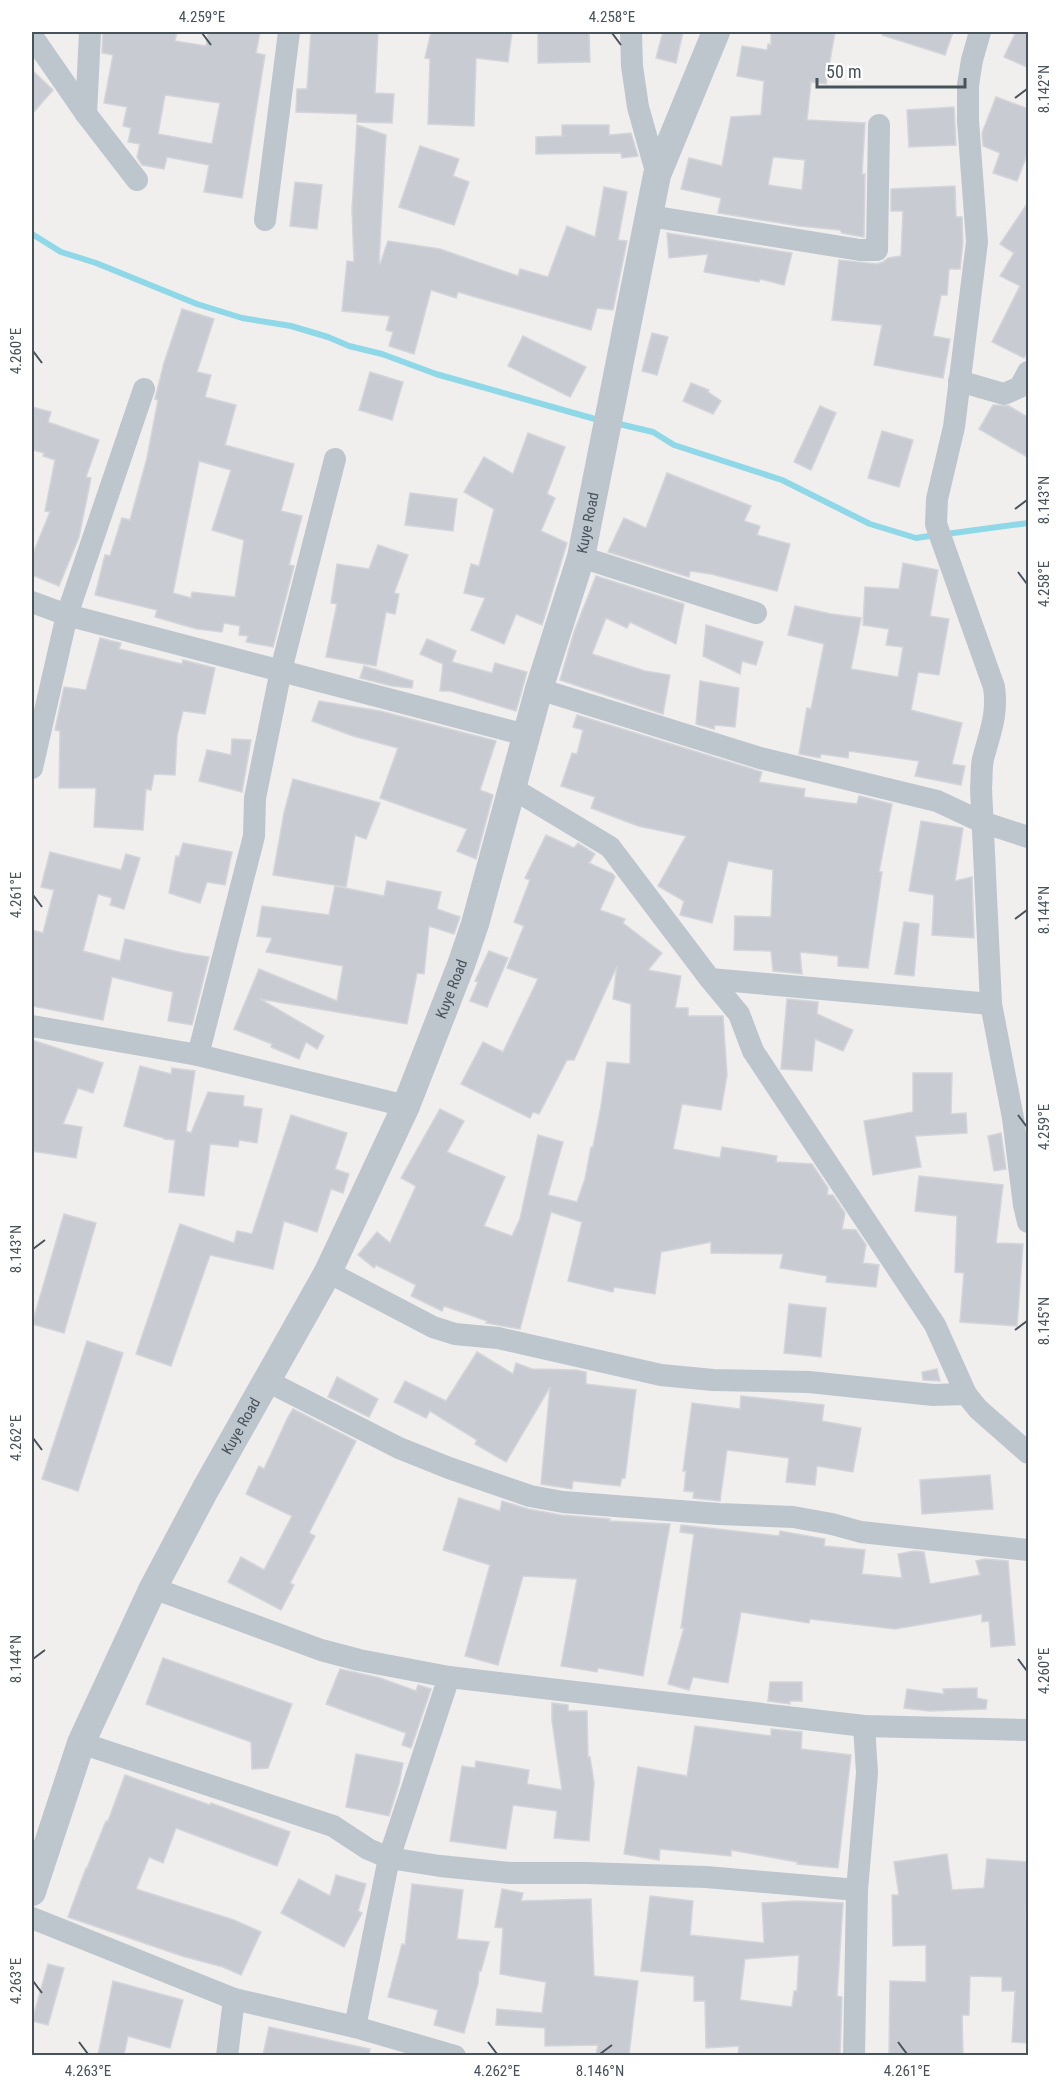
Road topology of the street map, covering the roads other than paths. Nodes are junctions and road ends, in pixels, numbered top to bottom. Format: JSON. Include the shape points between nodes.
{"nodes":[{"id":1,"x":90,"y":32,"type":"edge"},
{"id":2,"x":289,"y":32,"type":"edge"},
{"id":3,"x":631,"y":32,"type":"edge"},
{"id":4,"x":716,"y":32,"type":"edge"},
{"id":5,"x":980,"y":32,"type":"edge"},
{"id":6,"x":32,"y":36,"type":"edge"},
{"id":7,"x":86,"y":114,"type":"junction"},
{"id":8,"x":879,"y":125,"type":"dead end"},
{"id":9,"x":657,"y":175,"type":"junction"},
{"id":10,"x":137,"y":180,"type":"dead end"},
{"id":11,"x":650,"y":216,"type":"junction"},
{"id":12,"x":265,"y":220,"type":"dead end"},
{"id":13,"x":1029,"y":372,"type":"edge"},
{"id":14,"x":959,"y":381,"type":"junction"},
{"id":15,"x":144,"y":389,"type":"dead end"},
{"id":16,"x":334,"y":459,"type":"dead end"},
{"id":17,"x":581,"y":557,"type":"junction"},
{"id":18,"x":32,"y":603,"type":"edge"},
{"id":19,"x":756,"y":613,"type":"dead end"},
{"id":20,"x":67,"y":615,"type":"junction"},
{"id":21,"x":281,"y":670,"type":"junction"},
{"id":22,"x":539,"y":689,"type":"junction"},
{"id":23,"x":526,"y":735,"type":"junction"},
{"id":24,"x":32,"y":768,"type":"edge"},
{"id":25,"x":512,"y":788,"type":"junction"},
{"id":26,"x":982,"y":822,"type":"junction"},
{"id":27,"x":1029,"y":837,"type":"edge"},
{"id":28,"x":710,"y":979,"type":"junction"},
{"id":29,"x":991,"y":1004,"type":"junction"},
{"id":30,"x":32,"y":1026,"type":"edge"},
{"id":31,"x":198,"y":1055,"type":"junction"},
{"id":32,"x":406,"y":1106,"type":"junction"},
{"id":33,"x":1021,"y":1118,"type":"edge"},
{"id":34,"x":1029,"y":1222,"type":"edge"},
{"id":35,"x":328,"y":1272,"type":"junction"},
{"id":36,"x":267,"y":1381,"type":"junction"},
{"id":37,"x":966,"y":1394,"type":"junction"},
{"id":38,"x":1029,"y":1453,"type":"edge"},
{"id":39,"x":1029,"y":1550,"type":"edge"},
{"id":40,"x":153,"y":1588,"type":"junction"},
{"id":41,"x":449,"y":1677,"type":"junction"},
{"id":42,"x":864,"y":1726,"type":"junction"},
{"id":43,"x":1029,"y":1730,"type":"edge"},
{"id":44,"x":81,"y":1743,"type":"junction"},
{"id":45,"x":389,"y":1858,"type":"junction"},
{"id":46,"x":857,"y":1890,"type":"junction"},
{"id":47,"x":32,"y":1892,"type":"edge"},
{"id":48,"x":32,"y":1918,"type":"edge"},
{"id":49,"x":234,"y":1999,"type":"junction"},
{"id":50,"x":355,"y":2027,"type":"junction"},
{"id":51,"x":227,"y":2055,"type":"edge"},
{"id":52,"x":455,"y":2055,"type":"edge"},
{"id":53,"x":854,"y":2055,"type":"edge"}],
"edges":[{"from":1,"to":7,"type":"street"},
{"from":2,"to":12,"type":"street"},
{"from":3,"to":9,"type":"street","via":[[638,107]]},
{"from":4,"to":9,"type":"street","name":"Kuye Road"},
{"from":5,"to":14,"type":"street","via":[[968,85],[977,242]]},
{"from":6,"to":7,"type":"street"},
{"from":7,"to":10,"type":"street"},
{"from":8,"to":11,"type":"street","via":[[878,250]]},
{"from":9,"to":11,"type":"street","name":"Kuye Road"},
{"from":11,"to":17,"type":"street","name":"Kuye Road"},
{"from":13,"to":14,"type":"street","via":[[1020,387],[1004,394]]},
{"from":14,"to":26,"type":"street","via":[[936,524],[997,705],[983,761]]},
{"from":15,"to":20,"type":"street"},
{"from":16,"to":21,"type":"street"},
{"from":17,"to":19,"type":"street"},
{"from":17,"to":22,"type":"street","name":"Kuye Road"},
{"from":18,"to":20,"type":"street"},
{"from":20,"to":21,"type":"street"},
{"from":20,"to":24,"type":"street"},
{"from":21,"to":23,"type":"street"},
{"from":21,"to":31,"type":"street","via":[[255,798],[254,836]]},
{"from":22,"to":23,"type":"street","name":"Kuye Road"},
{"from":22,"to":26,"type":"street","via":[[760,758],[937,801]]},
{"from":23,"to":25,"type":"street","name":"Kuye Road"},
{"from":25,"to":28,"type":"street","via":[[610,847]]},
{"from":25,"to":32,"type":"street","name":"Kuye Road","via":[[475,924]]},
{"from":26,"to":27,"type":"street"},
{"from":26,"to":29,"type":"street"},
{"from":28,"to":29,"type":"street"},
{"from":28,"to":37,"type":"street","via":[[739,1014],[753,1051],[935,1325]]},
{"from":29,"to":33,"type":"street"},
{"from":30,"to":31,"type":"street"},
{"from":31,"to":32,"type":"street"},
{"from":32,"to":35,"type":"street","name":"Kuye Road"},
{"from":33,"to":34,"type":"street","via":[[1024,1205]]},
{"from":35,"to":36,"type":"street","name":"Kuye Road"},
{"from":35,"to":37,"type":"street","via":[[455,1334],[498,1338],[661,1375],[809,1382],[933,1395]]},
{"from":36,"to":39,"type":"street","via":[[399,1448],[530,1496],[596,1505],[793,1517],[861,1532]]},
{"from":36,"to":40,"type":"street","name":"Kuye Road"},
{"from":37,"to":38,"type":"street"},
{"from":40,"to":41,"type":"street","via":[[321,1650]]},
{"from":40,"to":44,"type":"street","name":"Kuye Road"},
{"from":41,"to":42,"type":"street"},
{"from":41,"to":45,"type":"street"},
{"from":42,"to":43,"type":"street"},
{"from":42,"to":46,"type":"street","via":[[867,1773]]},
{"from":44,"to":45,"type":"street","via":[[333,1826]]},
{"from":44,"to":47,"type":"street","name":"Kuye Road"},
{"from":45,"to":46,"type":"street","via":[[510,1873],[706,1877]]},
{"from":45,"to":50,"type":"street"},
{"from":46,"to":53,"type":"street"},
{"from":48,"to":49,"type":"street"},
{"from":49,"to":50,"type":"street"},
{"from":49,"to":51,"type":"street"},
{"from":50,"to":52,"type":"street"}]}
